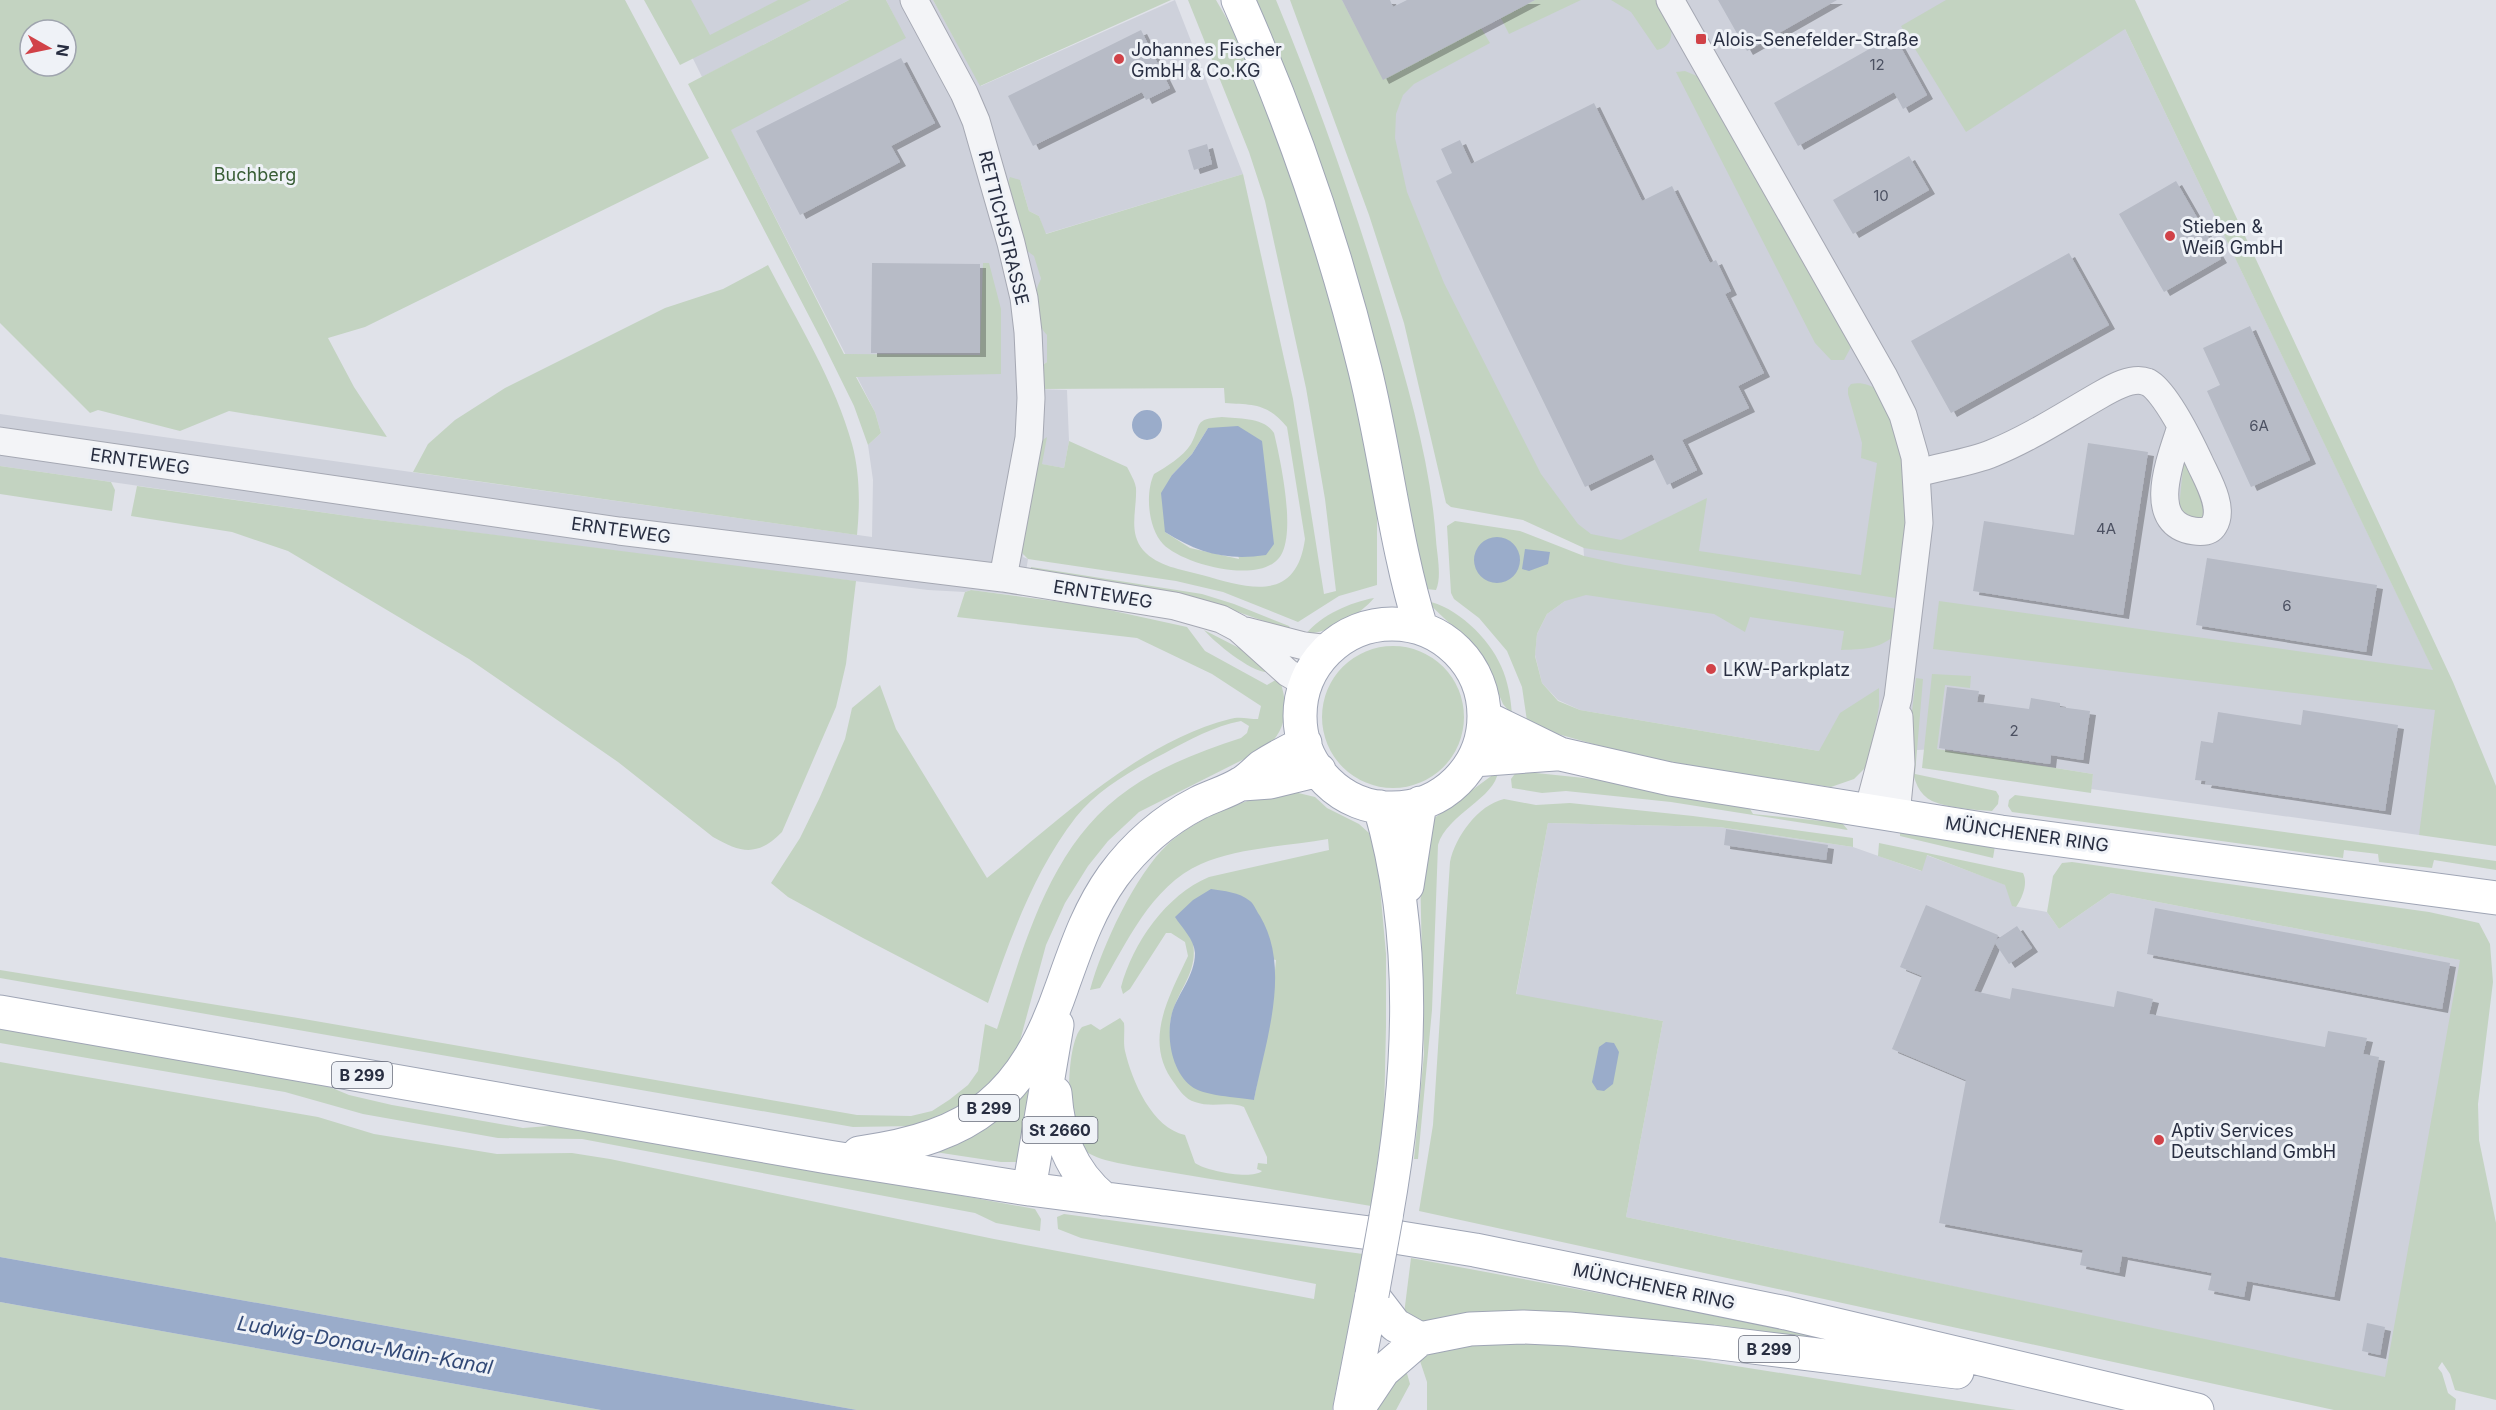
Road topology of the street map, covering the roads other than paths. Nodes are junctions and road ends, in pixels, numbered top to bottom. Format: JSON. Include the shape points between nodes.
{"nodes":[{"id":1,"x":914,"y":0,"type":"edge"},
{"id":2,"x":1238,"y":0,"type":"edge"},
{"id":3,"x":1670,"y":0,"type":"edge"},
{"id":4,"x":2181,"y":427,"type":"dead end"},
{"id":5,"x":0,"y":441,"type":"edge"},
{"id":6,"x":1918,"y":473,"type":"junction"},
{"id":7,"x":1395,"y":524,"type":"junction"},
{"id":8,"x":1004,"y":578,"type":"junction"},
{"id":9,"x":1385,"y":624,"type":"junction"},
{"id":10,"x":1238,"y":628,"type":"junction"},
{"id":11,"x":1421,"y":628,"type":"junction"},
{"id":12,"x":1330,"y":649,"type":"junction"},
{"id":13,"x":1307,"y":684,"type":"junction"},
{"id":14,"x":1484,"y":717,"type":"junction"},
{"id":15,"x":1560,"y":754,"type":"junction"},
{"id":16,"x":1312,"y":757,"type":"junction"},
{"id":17,"x":1473,"y":760,"type":"junction"},
{"id":18,"x":1420,"y":803,"type":"junction"},
{"id":19,"x":1380,"y":807,"type":"junction"},
{"id":20,"x":1882,"y":813,"type":"junction"},
{"id":21,"x":2496,"y":898,"type":"edge"},
{"id":22,"x":1403,"y":921,"type":"junction"},
{"id":23,"x":1071,"y":962,"type":"junction"},
{"id":24,"x":0,"y":1012,"type":"edge"},
{"id":25,"x":1054,"y":1046,"type":"junction"},
{"id":26,"x":828,"y":1157,"type":"junction"},
{"id":27,"x":1029,"y":1189,"type":"junction"},
{"id":28,"x":1104,"y":1199,"type":"junction"},
{"id":29,"x":1372,"y":1295,"type":"junction"},
{"id":30,"x":1420,"y":1338,"type":"junction"},
{"id":31,"x":2117,"y":1391,"type":"junction"},
{"id":32,"x":1350,"y":1410,"type":"edge"},
{"id":33,"x":1357,"y":1410,"type":"edge"},
{"id":34,"x":2197,"y":1410,"type":"edge"}],
"edges":[{"from":1,"to":8,"type":"street","name":"RETTICHSTRASSE","via":[[976,121],[1024,298],[1031,398],[1029,438]]},
{"from":2,"to":7,"type":"main road","via":[[1280,100],[1332,253],[1365,368]]},
{"from":3,"to":6,"type":"street","via":[[1884,377],[1903,415]]},
{"from":4,"to":6,"type":"street","via":[[2158,392],[2149,382],[2140,380],[2115,386],[1991,454]]},
{"from":5,"to":8,"type":"street","name":"ERNTEWEG","via":[[619,531]]},
{"from":6,"to":20,"type":"street","via":[[1918,542]]},
{"from":7,"to":9,"type":"main road"},
{"from":7,"to":11,"type":"main road"},
{"from":8,"to":10,"type":"street","name":"ERNTEWEG","via":[[1175,606]]},
{"from":9,"to":11,"type":"main road"},
{"from":9,"to":12,"type":"main road","via":[[1351,634]]},
{"from":10,"to":12,"type":"street","name":"ERNTEWEG"},
{"from":10,"to":13,"type":"street","name":"ERNTEWEG","via":[[1288,673]]},
{"from":11,"to":14,"type":"main road","via":[[1443,639],[1466,662],[1480,688]]},
{"from":12,"to":13,"type":"main road"},
{"from":13,"to":16,"type":"main road","via":[[1301,714]]},
{"from":14,"to":15,"type":"main road","name":"MÜNCHENER RING"},
{"from":14,"to":17,"type":"main road"},
{"from":15,"to":17,"type":"main road","name":"MÜNCHENER RING"},
{"from":15,"to":20,"type":"main road","name":"MÜNCHENER RING","via":[[1670,779]]},
{"from":16,"to":19,"type":"main road","via":[[1343,793]]},
{"from":16,"to":23,"type":"main road","number":"St 2660","via":[[1270,782],[1240,784],[1176,816],[1126,860],[1093,908]]},
{"from":17,"to":18,"type":"main road","via":[[1452,786]]},
{"from":18,"to":19,"type":"main road"},
{"from":18,"to":22,"type":"main road"},
{"from":19,"to":22,"type":"main road"},
{"from":20,"to":21,"type":"main road","name":"MÜNCHENER RING"},
{"from":22,"to":29,"type":"main road","bridge":true,"via":[[1404,1099]]},
{"from":23,"to":25,"type":"main road","number":"St 2660"},
{"from":23,"to":26,"type":"main road","number":"B 299","via":[[1035,1049],[1012,1086],[985,1111],[917,1142]]},
{"from":24,"to":26,"type":"main road","number":"B 299"},
{"from":25,"to":27,"type":"main road","number":"St 2660"},
{"from":25,"to":28,"type":"main road","number":"St 2660","via":[[1061,1136],[1078,1171]]},
{"from":26,"to":27,"type":"main road","number":"B 299"},
{"from":27,"to":28,"type":"main road","number":"B 299"},
{"from":28,"to":31,"type":"main road","name":"MÜNCHENER RING","number":"B 299","via":[[1370,1233],[1502,1255],[1786,1313]]},
{"from":29,"to":30,"type":"main road","via":[[1395,1325]]},
{"from":29,"to":32,"type":"main road"},
{"from":30,"to":31,"type":"main road","number":"B 299","via":[[1470,1329],[1539,1327],[1828,1355]]},
{"from":30,"to":33,"type":"main road","via":[[1383,1371]]},
{"from":31,"to":34,"type":"main road","name":"MÜNCHENER RING","number":"B 299"}]}
